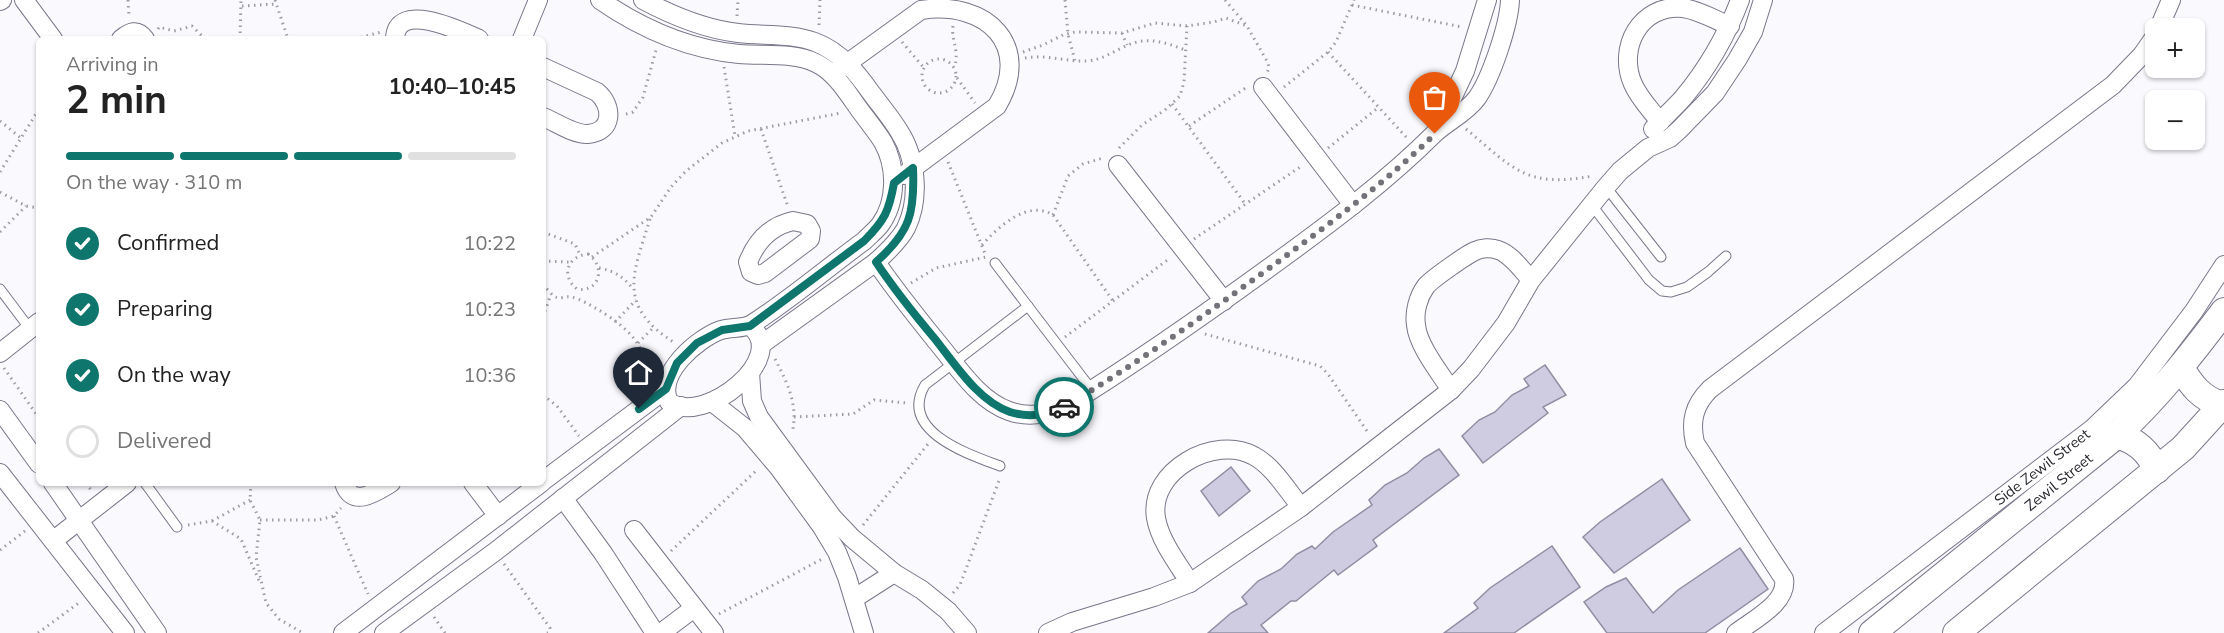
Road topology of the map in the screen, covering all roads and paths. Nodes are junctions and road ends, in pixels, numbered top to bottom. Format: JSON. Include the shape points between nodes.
{"nodes":[{"id":1,"x":24,"y":0,"type":"edge"},
{"id":2,"x":241,"y":0,"type":"edge"},
{"id":3,"x":538,"y":0,"type":"edge"},
{"id":4,"x":600,"y":0,"type":"edge"},
{"id":5,"x":643,"y":0,"type":"edge"},
{"id":6,"x":820,"y":0,"type":"edge"},
{"id":7,"x":1065,"y":0,"type":"edge"},
{"id":8,"x":1225,"y":0,"type":"edge"},
{"id":9,"x":1354,"y":0,"type":"edge"},
{"id":10,"x":1487,"y":0,"type":"edge"},
{"id":11,"x":1510,"y":0,"type":"edge"},
{"id":12,"x":1740,"y":0,"type":"edge"},
{"id":13,"x":1763,"y":0,"type":"edge"},
{"id":14,"x":2171,"y":0,"type":"edge"},
{"id":15,"x":276,"y":2,"type":"edge"},
{"id":16,"x":1352,"y":5,"type":"junction"},
{"id":17,"x":242,"y":6,"type":"junction"},
{"id":18,"x":970,"y":8,"type":"junction"},
{"id":19,"x":2163,"y":18,"type":"edge"},
{"id":20,"x":1187,"y":26,"type":"junction"},
{"id":21,"x":1247,"y":26,"type":"junction"},
{"id":22,"x":1730,"y":26,"type":"junction"},
{"id":23,"x":892,"y":30,"type":"junction"},
{"id":24,"x":1479,"y":30,"type":"junction"},
{"id":25,"x":397,"y":33,"type":"edge"},
{"id":26,"x":1122,"y":33,"type":"junction"},
{"id":27,"x":1068,"y":34,"type":"junction"},
{"id":28,"x":660,"y":35,"type":"junction"},
{"id":29,"x":51,"y":36,"type":"edge"},
{"id":30,"x":126,"y":36,"type":"edge"},
{"id":31,"x":149,"y":36,"type":"edge"},
{"id":32,"x":202,"y":36,"type":"edge"},
{"id":33,"x":240,"y":36,"type":"edge"},
{"id":34,"x":287,"y":36,"type":"edge"},
{"id":35,"x":376,"y":36,"type":"edge"},
{"id":36,"x":472,"y":36,"type":"edge"},
{"id":37,"x":523,"y":36,"type":"edge"},
{"id":38,"x":818,"y":43,"type":"junction"},
{"id":39,"x":1127,"y":45,"type":"junction"},
{"id":40,"x":1185,"y":50,"type":"junction"},
{"id":41,"x":721,"y":51,"type":"junction"},
{"id":42,"x":2145,"y":51,"type":"edge"},
{"id":43,"x":1328,"y":52,"type":"junction"},
{"id":44,"x":1010,"y":58,"type":"junction"},
{"id":45,"x":1075,"y":61,"type":"junction"},
{"id":46,"x":848,"y":63,"type":"junction"},
{"id":47,"x":954,"y":67,"type":"junction"},
{"id":48,"x":546,"y":68,"type":"edge"},
{"id":49,"x":924,"y":68,"type":"junction"},
{"id":50,"x":832,"y":75,"type":"junction"},
{"id":51,"x":957,"y":78,"type":"junction"},
{"id":52,"x":1262,"y":86,"type":"junction"},
{"id":53,"x":1172,"y":104,"type":"junction"},
{"id":54,"x":1379,"y":107,"type":"junction"},
{"id":55,"x":859,"y":110,"type":"junction"},
{"id":56,"x":36,"y":114,"type":"edge"},
{"id":57,"x":609,"y":116,"type":"junction"},
{"id":58,"x":983,"y":116,"type":"junction"},
{"id":59,"x":546,"y":118,"type":"edge"},
{"id":60,"x":0,"y":121,"type":"edge"},
{"id":61,"x":1449,"y":121,"type":"junction"},
{"id":62,"x":1660,"y":122,"type":"junction"},
{"id":63,"x":1189,"y":126,"type":"junction"},
{"id":64,"x":761,"y":129,"type":"junction"},
{"id":65,"x":735,"y":136,"type":"junction"},
{"id":66,"x":21,"y":138,"type":"junction"},
{"id":67,"x":941,"y":147,"type":"junction"},
{"id":68,"x":1648,"y":148,"type":"junction"},
{"id":69,"x":1419,"y":150,"type":"junction"},
{"id":70,"x":1316,"y":156,"type":"junction"},
{"id":71,"x":1114,"y":157,"type":"junction"},
{"id":72,"x":913,"y":168,"type":"junction"},
{"id":73,"x":1620,"y":171,"type":"junction"},
{"id":74,"x":0,"y":172,"type":"edge"},
{"id":75,"x":894,"y":183,"type":"junction"},
{"id":76,"x":1606,"y":187,"type":"junction"},
{"id":77,"x":0,"y":192,"type":"edge"},
{"id":78,"x":1591,"y":204,"type":"junction"},
{"id":79,"x":1246,"y":205,"type":"junction"},
{"id":80,"x":26,"y":206,"type":"junction"},
{"id":81,"x":1353,"y":206,"type":"junction"},
{"id":82,"x":36,"y":208,"type":"edge"},
{"id":83,"x":1053,"y":215,"type":"junction"},
{"id":84,"x":651,"y":217,"type":"junction"},
{"id":85,"x":793,"y":221,"type":"junction"},
{"id":86,"x":0,"y":232,"type":"edge"},
{"id":87,"x":546,"y":233,"type":"edge"},
{"id":88,"x":982,"y":244,"type":"junction"},
{"id":89,"x":1182,"y":248,"type":"junction"},
{"id":90,"x":580,"y":255,"type":"junction"},
{"id":91,"x":787,"y":256,"type":"junction"},
{"id":92,"x":1726,"y":256,"type":"dead end"},
{"id":93,"x":592,"y":257,"type":"junction"},
{"id":94,"x":1660,"y":257,"type":"dead end"},
{"id":95,"x":546,"y":261,"type":"edge"},
{"id":96,"x":570,"y":262,"type":"junction"},
{"id":97,"x":876,"y":262,"type":"junction"},
{"id":98,"x":995,"y":263,"type":"dead end"},
{"id":99,"x":2224,"y":265,"type":"edge"},
{"id":100,"x":599,"y":268,"type":"junction"},
{"id":101,"x":1532,"y":280,"type":"junction"},
{"id":102,"x":806,"y":283,"type":"junction"},
{"id":103,"x":546,"y":288,"type":"edge"},
{"id":104,"x":0,"y":289,"type":"edge"},
{"id":105,"x":578,"y":289,"type":"junction"},
{"id":106,"x":634,"y":290,"type":"junction"},
{"id":107,"x":551,"y":294,"type":"junction"},
{"id":108,"x":898,"y":294,"type":"junction"},
{"id":109,"x":578,"y":299,"type":"junction"},
{"id":110,"x":636,"y":300,"type":"junction"},
{"id":111,"x":1113,"y":301,"type":"junction"},
{"id":112,"x":1224,"y":301,"type":"junction"},
{"id":113,"x":1028,"y":306,"type":"junction"},
{"id":114,"x":546,"y":309,"type":"edge"},
{"id":115,"x":2224,"y":311,"type":"edge"},
{"id":116,"x":615,"y":322,"type":"junction"},
{"id":117,"x":34,"y":325,"type":"edge"},
{"id":118,"x":750,"y":326,"type":"junction"},
{"id":119,"x":654,"y":327,"type":"junction"},
{"id":120,"x":1184,"y":328,"type":"junction"},
{"id":121,"x":700,"y":340,"type":"junction"},
{"id":122,"x":638,"y":343,"type":"junction"},
{"id":123,"x":764,"y":343,"type":"junction"},
{"id":124,"x":1057,"y":344,"type":"junction"},
{"id":125,"x":0,"y":352,"type":"edge"},
{"id":126,"x":0,"y":363,"type":"edge"},
{"id":127,"x":954,"y":363,"type":"junction"},
{"id":128,"x":2181,"y":368,"type":"junction"},
{"id":129,"x":750,"y":373,"type":"junction"},
{"id":130,"x":1092,"y":390,"type":"junction"},
{"id":131,"x":1451,"y":390,"type":"junction"},
{"id":132,"x":661,"y":393,"type":"junction"},
{"id":133,"x":546,"y":397,"type":"edge"},
{"id":134,"x":712,"y":402,"type":"junction"},
{"id":135,"x":919,"y":404,"type":"junction"},
{"id":136,"x":2223,"y":404,"type":"edge"},
{"id":137,"x":681,"y":406,"type":"junction"},
{"id":138,"x":0,"y":410,"type":"edge"},
{"id":139,"x":36,"y":411,"type":"edge"},
{"id":140,"x":794,"y":417,"type":"junction"},
{"id":141,"x":936,"y":435,"type":"junction"},
{"id":142,"x":2117,"y":435,"type":"junction"},
{"id":143,"x":587,"y":447,"type":"junction"},
{"id":144,"x":1378,"y":448,"type":"junction"},
{"id":145,"x":778,"y":457,"type":"junction"},
{"id":146,"x":36,"y":460,"type":"edge"},
{"id":147,"x":1000,"y":466,"type":"joint"},
{"id":148,"x":2157,"y":470,"type":"junction"},
{"id":149,"x":0,"y":473,"type":"edge"},
{"id":150,"x":546,"y":479,"type":"edge"},
{"id":151,"x":55,"y":486,"type":"edge"},
{"id":152,"x":124,"y":486,"type":"edge"},
{"id":153,"x":147,"y":486,"type":"edge"},
{"id":154,"x":251,"y":486,"type":"edge"},
{"id":155,"x":386,"y":486,"type":"edge"},
{"id":156,"x":475,"y":486,"type":"edge"},
{"id":157,"x":537,"y":486,"type":"edge"},
{"id":158,"x":348,"y":489,"type":"edge"},
{"id":159,"x":563,"y":498,"type":"junction"},
{"id":160,"x":250,"y":500,"type":"junction"},
{"id":161,"x":1301,"y":507,"type":"junction"},
{"id":162,"x":334,"y":516,"type":"junction"},
{"id":163,"x":498,"y":516,"type":"junction"},
{"id":164,"x":81,"y":520,"type":"junction"},
{"id":165,"x":260,"y":520,"type":"junction"},
{"id":166,"x":39,"y":521,"type":"junction"},
{"id":167,"x":212,"y":521,"type":"junction"},
{"id":168,"x":177,"y":526,"type":"joint"},
{"id":169,"x":633,"y":530,"type":"dead end"},
{"id":170,"x":852,"y":538,"type":"junction"},
{"id":171,"x":54,"y":540,"type":"junction"},
{"id":172,"x":0,"y":550,"type":"edge"},
{"id":173,"x":496,"y":551,"type":"junction"},
{"id":174,"x":837,"y":552,"type":"junction"},
{"id":175,"x":659,"y":563,"type":"junction"},
{"id":176,"x":894,"y":573,"type":"junction"},
{"id":177,"x":1190,"y":584,"type":"junction"},
{"id":178,"x":94,"y":592,"type":"junction"},
{"id":179,"x":264,"y":592,"type":"junction"},
{"id":180,"x":855,"y":598,"type":"junction"},
{"id":181,"x":940,"y":605,"type":"junction"},
{"id":182,"x":375,"y":610,"type":"junction"},
{"id":183,"x":704,"y":621,"type":"edge"},
{"id":184,"x":151,"y":631,"type":"edge"},
{"id":185,"x":1958,"y":632,"type":"edge"},
{"id":186,"x":38,"y":633,"type":"edge"},
{"id":187,"x":125,"y":633,"type":"edge"},
{"id":188,"x":303,"y":633,"type":"edge"},
{"id":189,"x":343,"y":633,"type":"edge"},
{"id":190,"x":384,"y":633,"type":"edge"},
{"id":191,"x":547,"y":633,"type":"edge"},
{"id":192,"x":656,"y":633,"type":"edge"},
{"id":193,"x":661,"y":633,"type":"edge"},
{"id":194,"x":864,"y":633,"type":"edge"},
{"id":195,"x":968,"y":633,"type":"edge"},
{"id":196,"x":1048,"y":633,"type":"edge"},
{"id":197,"x":1736,"y":633,"type":"edge"},
{"id":198,"x":1824,"y":633,"type":"edge"},
{"id":199,"x":1872,"y":633,"type":"edge"}],
"edges":[{"from":1,"to":29,"type":"street"},
{"from":2,"to":17,"type":"path"},
{"from":3,"to":37,"type":"street"},
{"from":4,"to":28,"type":"street"},
{"from":5,"to":38,"type":"street","via":[[706,27]]},
{"from":6,"to":38,"type":"path"},
{"from":7,"to":27,"type":"path"},
{"from":8,"to":21,"type":"path"},
{"from":9,"to":16,"type":"path"},
{"from":10,"to":24,"type":"street"},
{"from":11,"to":61,"type":"street","via":[[1486,82],[1476,100]]},
{"from":12,"to":22,"type":"street"},
{"from":13,"to":68,"type":"street","via":[[1753,32],[1714,93],[1670,138]]},
{"from":14,"to":19,"type":"street"},
{"from":15,"to":17,"type":"path"},
{"from":15,"to":34,"type":"path"},
{"from":16,"to":24,"type":"path"},
{"from":16,"to":43,"type":"path"},
{"from":17,"to":33,"type":"path"},
{"from":18,"to":23,"type":"street","via":[[937,4]]},
{"from":18,"to":44,"type":"street","via":[[997,28]]},
{"from":18,"to":47,"type":"path","via":[[960,13],[952,28],[957,51]]},
{"from":20,"to":21,"type":"path","via":[[1226,18]]},
{"from":20,"to":26,"type":"path","via":[[1155,23]]},
{"from":20,"to":40,"type":"path"},
{"from":21,"to":52,"type":"path","via":[[1268,63]]},
{"from":22,"to":62,"type":"street","via":[[1698,79]]},
{"from":22,"to":62,"type":"street","via":[[1684,8],[1660,11],[1640,23],[1630,43],[1629,74]]},
{"from":23,"to":46,"type":"street"},
{"from":23,"to":49,"type":"path"},
{"from":24,"to":61,"type":"street","via":[[1449,105]]},
{"from":25,"to":35,"type":"path"},
{"from":25,"to":36,"type":"street","via":[[405,19],[425,15]]},
{"from":26,"to":27,"type":"path"},
{"from":26,"to":39,"type":"path"},
{"from":27,"to":44,"type":"path"},
{"from":27,"to":45,"type":"path"},
{"from":28,"to":41,"type":"street"},
{"from":28,"to":57,"type":"path","via":[[643,97],[633,112]]},
{"from":30,"to":31,"type":"street","via":[[135,32]]},
{"from":31,"to":32,"type":"path","via":[[159,27],[174,31],[192,26]]},
{"from":38,"to":46,"type":"street"},
{"from":39,"to":40,"type":"path","via":[[1155,41]]},
{"from":39,"to":45,"type":"path","via":[[1102,59]]},
{"from":40,"to":53,"type":"path","via":[[1184,82],[1180,96]]},
{"from":41,"to":50,"type":"street","via":[[808,60]]},
{"from":41,"to":65,"type":"path"},
{"from":42,"to":197,"type":"street","via":[[2113,85],[1701,398],[1692,419],[1695,443],[1785,584],[1780,600]]},
{"from":43,"to":52,"type":"path"},
{"from":43,"to":54,"type":"path"},
{"from":44,"to":45,"type":"path","via":[[1041,56]]},
{"from":44,"to":58,"type":"street","via":[[1006,92],[997,106]]},
{"from":46,"to":50,"type":"street"},
{"from":46,"to":72,"type":"street","via":[[900,132]]},
{"from":47,"to":49,"type":"path","via":[[939,59]]},
{"from":47,"to":51,"type":"path"},
{"from":48,"to":57,"type":"street","via":[[597,92],[609,106]]},
{"from":49,"to":51,"type":"path","via":[[923,83],[934,93],[949,91]]},
{"from":50,"to":55,"type":"street"},
{"from":51,"to":58,"type":"path"},
{"from":52,"to":63,"type":"path"},
{"from":52,"to":70,"type":"street"},
{"from":53,"to":63,"type":"path"},
{"from":53,"to":71,"type":"path","via":[[1142,125]]},
{"from":54,"to":69,"type":"path"},
{"from":54,"to":70,"type":"path"},
{"from":55,"to":64,"type":"path"},
{"from":55,"to":75,"type":"street","via":[[884,144]]},
{"from":56,"to":66,"type":"path"},
{"from":57,"to":59,"type":"street","via":[[598,131],[588,134]]},
{"from":58,"to":67,"type":"street"},
{"from":60,"to":66,"type":"path"},
{"from":61,"to":69,"type":"street"},
{"from":61,"to":73,"type":"path","via":[[1509,165],[1534,178],[1568,179]]},
{"from":62,"to":68,"type":"street","via":[[1653,129]]},
{"from":63,"to":79,"type":"path"},
{"from":64,"to":65,"type":"path"},
{"from":64,"to":85,"type":"path"},
{"from":65,"to":84,"type":"path","via":[[686,171]]},
{"from":66,"to":74,"type":"path"},
{"from":67,"to":72,"type":"street"},
{"from":67,"to":88,"type":"path"},
{"from":68,"to":73,"type":"street"},
{"from":69,"to":81,"type":"street"},
{"from":70,"to":79,"type":"path"},
{"from":70,"to":81,"type":"street"},
{"from":71,"to":83,"type":"path","via":[[1083,164],[1068,176]]},
{"from":71,"to":89,"type":"street"},
{"from":72,"to":75,"type":"street"},
{"from":72,"to":97,"type":"street","via":[[912,210],[905,230]]},
{"from":73,"to":76,"type":"street"},
{"from":75,"to":102,"type":"street","via":[[890,205],[880,224],[864,241]]},
{"from":76,"to":78,"type":"street"},
{"from":76,"to":94,"type":"lane"},
{"from":77,"to":80,"type":"path"},
{"from":78,"to":92,"type":"lane","via":[[1649,280],[1662,291],[1687,287]]},
{"from":78,"to":101,"type":"street"},
{"from":79,"to":89,"type":"path"},
{"from":80,"to":82,"type":"path"},
{"from":80,"to":86,"type":"path"},
{"from":81,"to":112,"type":"street"},
{"from":83,"to":88,"type":"path","via":[[1041,210],[1020,214]]},
{"from":83,"to":111,"type":"path"},
{"from":84,"to":93,"type":"path"},
{"from":84,"to":106,"type":"path","via":[[637,257]]},
{"from":85,"to":91,"type":"street","via":[[807,224],[812,235]]},
{"from":85,"to":91,"type":"street","via":[[764,237],[747,266],[754,274],[761,274]]},
{"from":87,"to":90,"type":"path","via":[[575,244]]},
{"from":88,"to":108,"type":"path","via":[[987,257],[936,268]]},
{"from":89,"to":111,"type":"path"},
{"from":89,"to":112,"type":"street"},
{"from":90,"to":93,"type":"path"},
{"from":90,"to":96,"type":"path"},
{"from":91,"to":102,"type":"street"},
{"from":93,"to":100,"type":"path"},
{"from":95,"to":96,"type":"path"},
{"from":96,"to":105,"type":"path","via":[[569,279]]},
{"from":97,"to":108,"type":"street"},
{"from":97,"to":123,"type":"street"},
{"from":98,"to":113,"type":"lane"},
{"from":99,"to":198,"type":"street","name":"Side Zewil Street","via":[[2137,386],[2092,429]]},
{"from":100,"to":105,"type":"path","via":[[593,287]]},
{"from":100,"to":106,"type":"path","via":[[613,271]]},
{"from":101,"to":131,"type":"street","via":[[1506,323]]},
{"from":101,"to":131,"type":"street","via":[[1508,255],[1486,248],[1475,250],[1427,285],[1415,313],[1416,328]]},
{"from":102,"to":118,"type":"street"},
{"from":103,"to":107,"type":"path"},
{"from":104,"to":117,"type":"lane"},
{"from":105,"to":109,"type":"path"},
{"from":106,"to":110,"type":"path"},
{"from":107,"to":109,"type":"path","via":[[558,299]]},
{"from":107,"to":114,"type":"path"},
{"from":108,"to":127,"type":"street"},
{"from":109,"to":116,"type":"path"},
{"from":110,"to":116,"type":"path"},
{"from":110,"to":119,"type":"path","via":[[640,312]]},
{"from":111,"to":124,"type":"path"},
{"from":112,"to":120,"type":"street"},
{"from":113,"to":124,"type":"lane"},
{"from":113,"to":127,"type":"lane"},
{"from":115,"to":128,"type":"main road","name":"Zewil Street"},
{"from":116,"to":122,"type":"path"},
{"from":117,"to":125,"type":"street"},
{"from":118,"to":121,"type":"street","via":[[722,330]]},
{"from":118,"to":123,"type":"street"},
{"from":119,"to":121,"type":"path","via":[[685,348]]},
{"from":119,"to":122,"type":"path"},
{"from":120,"to":130,"type":"street"},
{"from":120,"to":144,"type":"path","via":[[1320,366]]},
{"from":121,"to":132,"type":"street","via":[[677,363]]},
{"from":122,"to":132,"type":"path"},
{"from":123,"to":129,"type":"street"},
{"from":123,"to":140,"type":"path","via":[[788,384]]},
{"from":124,"to":130,"type":"lane"},
{"from":126,"to":139,"type":"path"},
{"from":127,"to":130,"type":"street","via":[[977,390],[1010,412],[1046,414]]},
{"from":127,"to":135,"type":"lane","via":[[925,385]]},
{"from":128,"to":136,"type":"main road","via":[[2198,393]]},
{"from":128,"to":142,"type":"main road","name":"Zewil Street","via":[[2147,408]]},
{"from":129,"to":134,"type":"street"},
{"from":129,"to":145,"type":"street","via":[[752,401]]},
{"from":131,"to":144,"type":"street"},
{"from":132,"to":137,"type":"street","via":[[669,402]]},
{"from":132,"to":143,"type":"street"},
{"from":133,"to":143,"type":"path","via":[[557,405]]},
{"from":134,"to":137,"type":"street"},
{"from":134,"to":145,"type":"street"},
{"from":135,"to":140,"type":"path","via":[[874,400],[853,414]]},
{"from":135,"to":141,"type":"lane","via":[[925,426]]},
{"from":136,"to":148,"type":"main road"},
{"from":137,"to":159,"type":"street"},
{"from":138,"to":146,"type":"street"},
{"from":140,"to":145,"type":"path","via":[[793,428]]},
{"from":141,"to":147,"type":"lane"},
{"from":141,"to":170,"type":"path"},
{"from":142,"to":148,"type":"main road","via":[[2142,447]]},
{"from":142,"to":199,"type":"main road","name":"Zewil Street"},
{"from":143,"to":150,"type":"street"},
{"from":144,"to":161,"type":"street"},
{"from":145,"to":170,"type":"street"},
{"from":145,"to":174,"type":"street"},
{"from":145,"to":175,"type":"path"},
{"from":147,"to":181,"type":"path","via":[[1003,470],[960,585]]},
{"from":148,"to":185,"type":"main road"},
{"from":149,"to":166,"type":"street"},
{"from":151,"to":164,"type":"street"},
{"from":152,"to":164,"type":"street"},
{"from":153,"to":168,"type":"lane"},
{"from":154,"to":160,"type":"path"},
{"from":155,"to":158,"type":"street","via":[[362,498]]},
{"from":156,"to":163,"type":"street"},
{"from":157,"to":163,"type":"street"},
{"from":158,"to":162,"type":"path"},
{"from":159,"to":173,"type":"street"},
{"from":159,"to":192,"type":"street"},
{"from":160,"to":165,"type":"path"},
{"from":160,"to":167,"type":"path"},
{"from":161,"to":177,"type":"street"},
{"from":161,"to":177,"type":"street","via":[[1268,468],[1248,453],[1222,449],[1188,460],[1163,486],[1155,516]]},
{"from":162,"to":165,"type":"path","via":[[318,520]]},
{"from":162,"to":182,"type":"path"},
{"from":163,"to":182,"type":"street"},
{"from":164,"to":171,"type":"street"},
{"from":164,"to":184,"type":"street","via":[[137,602]]},
{"from":165,"to":179,"type":"path","via":[[256,557]]},
{"from":166,"to":171,"type":"street"},
{"from":166,"to":172,"type":"path"},
{"from":167,"to":168,"type":"path"},
{"from":167,"to":179,"type":"path","via":[[241,539]]},
{"from":169,"to":175,"type":"street"},
{"from":170,"to":176,"type":"street"},
{"from":171,"to":178,"type":"street"},
{"from":173,"to":190,"type":"street"},
{"from":173,"to":191,"type":"path","via":[[550,628]]},
{"from":174,"to":180,"type":"street"},
{"from":174,"to":183,"type":"path"},
{"from":175,"to":183,"type":"street"},
{"from":176,"to":180,"type":"street"},
{"from":176,"to":181,"type":"street"},
{"from":177,"to":196,"type":"street"},
{"from":178,"to":186,"type":"path"},
{"from":178,"to":187,"type":"street"},
{"from":179,"to":188,"type":"path","via":[[272,612],[287,626]]},
{"from":180,"to":194,"type":"street"},
{"from":181,"to":195,"type":"street"},
{"from":182,"to":189,"type":"street"},
{"from":183,"to":193,"type":"street"}]}
